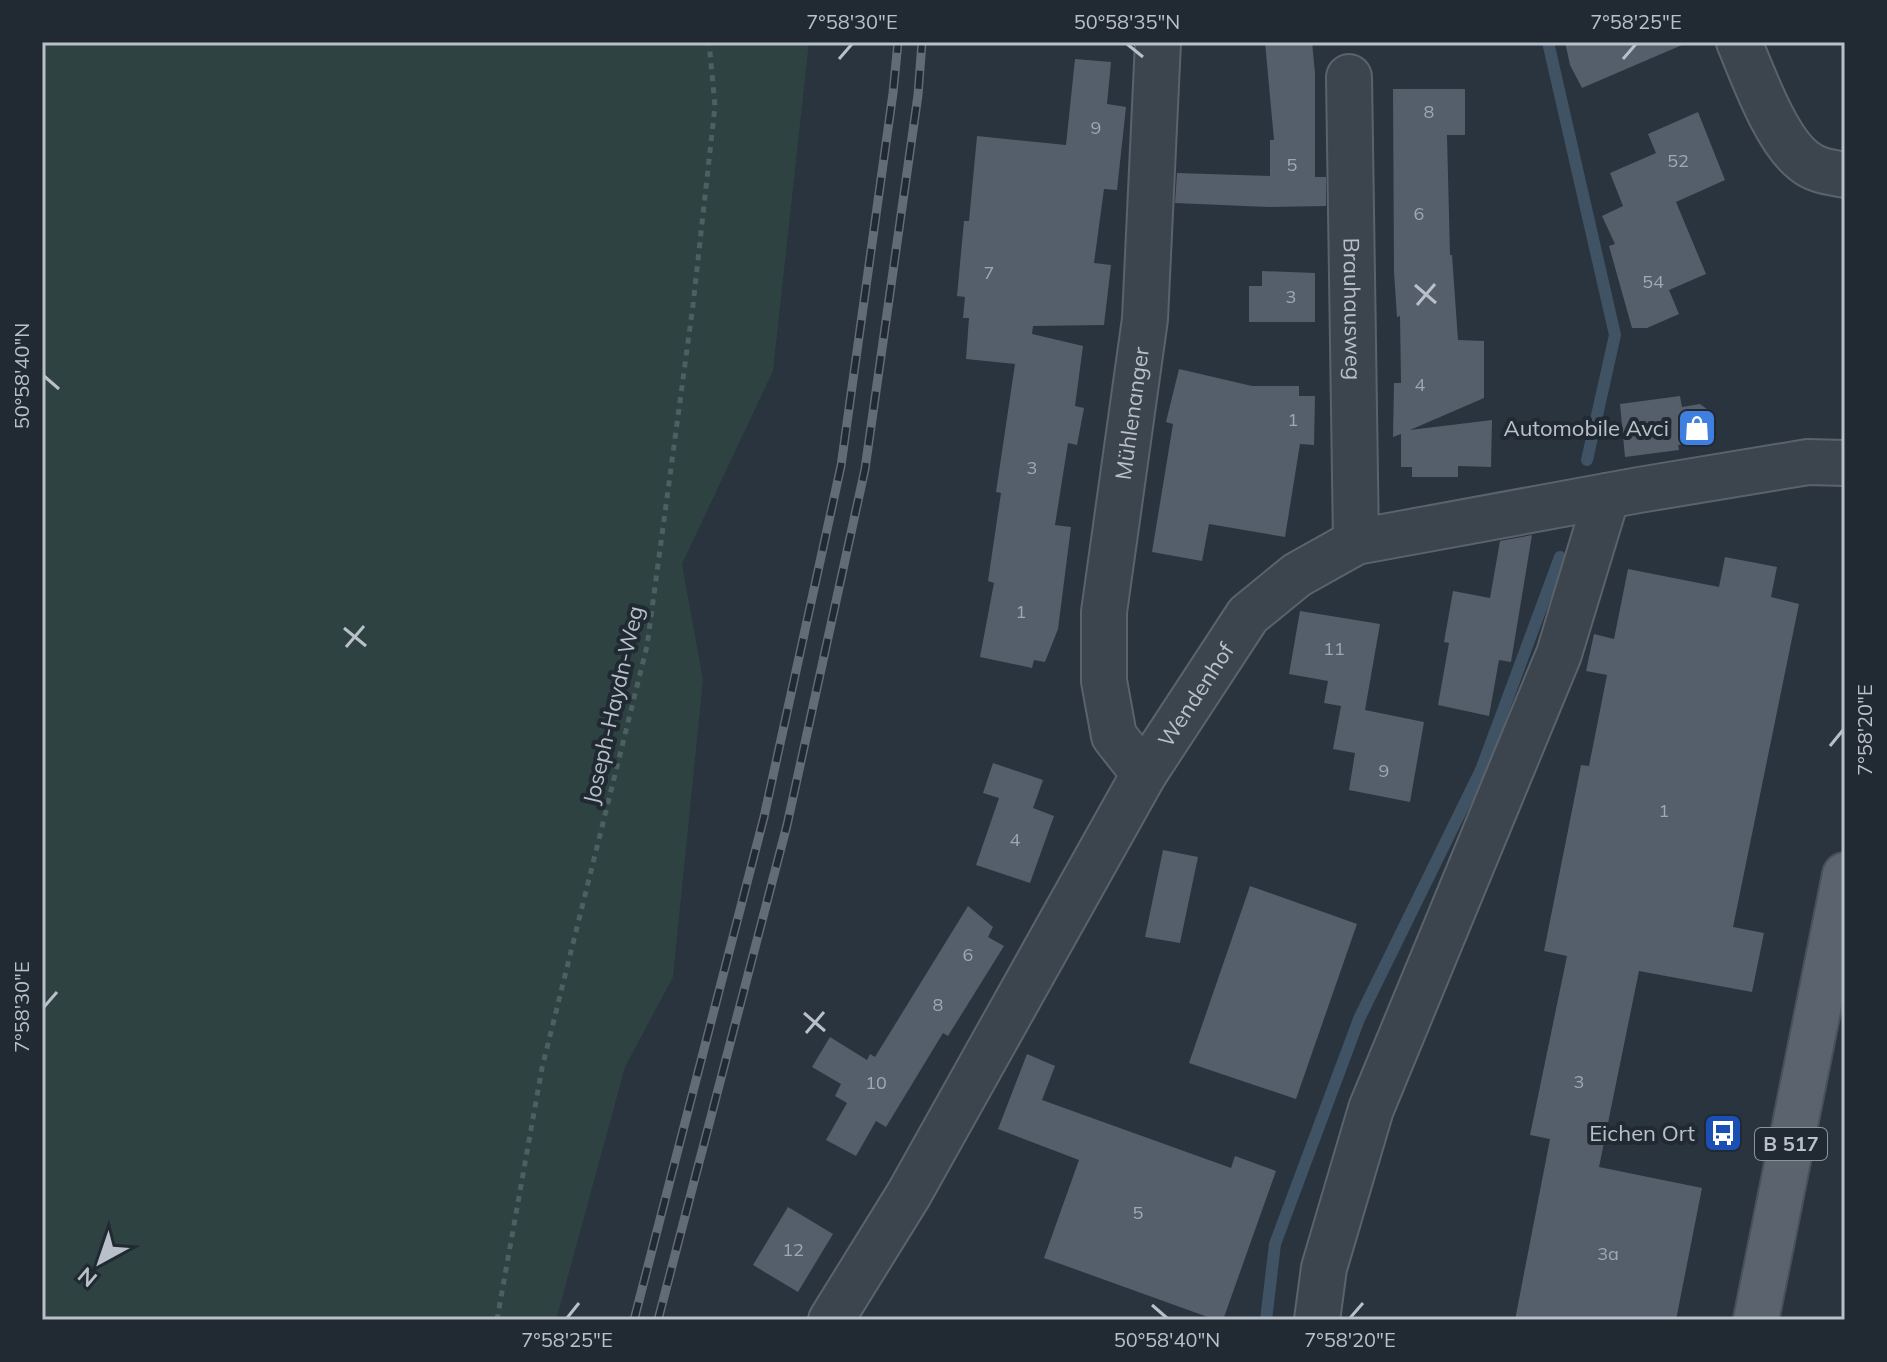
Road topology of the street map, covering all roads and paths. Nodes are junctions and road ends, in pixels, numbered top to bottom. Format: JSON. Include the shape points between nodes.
{"nodes":[{"id":1,"x":709,"y":42,"type":"edge"},
{"id":2,"x":1158,"y":42,"type":"edge"},
{"id":3,"x":1739,"y":42,"type":"edge"},
{"id":4,"x":1349,"y":77,"type":"dead end"},
{"id":5,"x":1845,"y":175,"type":"edge"},
{"id":6,"x":1845,"y":463,"type":"edge"},
{"id":7,"x":1607,"y":496,"type":"junction"},
{"id":8,"x":1356,"y":542,"type":"junction"},
{"id":9,"x":1144,"y":774,"type":"junction"},
{"id":10,"x":1845,"y":875,"type":"edge"},
{"id":11,"x":497,"y":1320,"type":"edge"},
{"id":12,"x":831,"y":1320,"type":"edge"},
{"id":13,"x":1317,"y":1320,"type":"edge"},
{"id":14,"x":1756,"y":1320,"type":"edge"}],
"edges":[{"from":1,"to":11,"type":"path","name":"Joseph-Haydn-Weg","via":[[715,106],[647,646],[542,1068]]},
{"from":2,"to":9,"type":"street","name":"Mühlenanger","via":[[1145,319],[1104,612],[1104,681],[1114,736]]},
{"from":3,"to":5,"type":"street","via":[[1784,137],[1802,160],[1818,170]]},
{"from":4,"to":8,"type":"street","name":"Brauhausweg"},
{"from":6,"to":7,"type":"street","name":"Wendenhof","via":[[1808,462]]},
{"from":7,"to":8,"type":"street","name":"Wendenhof"},
{"from":7,"to":13,"type":"street","via":[[1559,654],[1371,1109],[1324,1268]]},
{"from":8,"to":9,"type":"street","name":"Wendenhof","via":[[1297,575],[1248,615]]},
{"from":9,"to":12,"type":"street","name":"Wendenhof","via":[[909,1194]]},
{"from":10,"to":14,"type":"main road","number":"B 517"}]}
